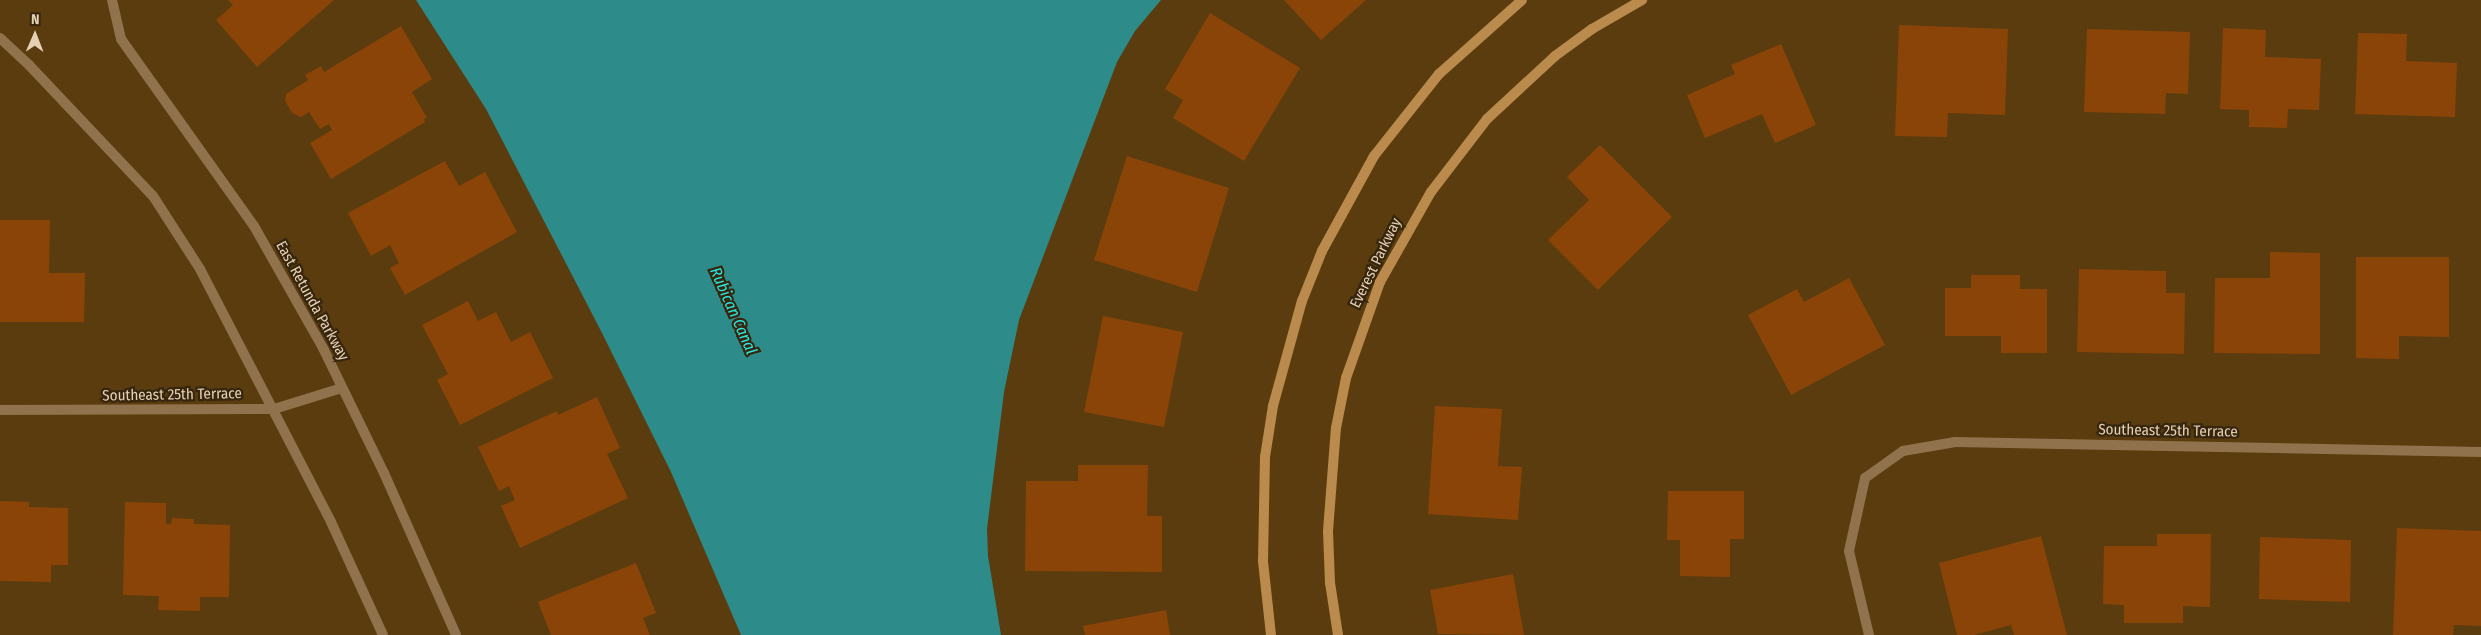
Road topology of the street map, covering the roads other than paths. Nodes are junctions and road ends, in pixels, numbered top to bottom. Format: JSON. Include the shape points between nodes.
{"nodes":[{"id":1,"x":112,"y":0,"type":"edge"},
{"id":2,"x":1522,"y":0,"type":"edge"},
{"id":3,"x":1642,"y":0,"type":"edge"},
{"id":4,"x":0,"y":38,"type":"edge"},
{"id":5,"x":342,"y":388,"type":"junction"},
{"id":6,"x":274,"y":409,"type":"junction"},
{"id":7,"x":0,"y":410,"type":"edge"},
{"id":8,"x":2481,"y":452,"type":"edge"},
{"id":9,"x":383,"y":635,"type":"edge"},
{"id":10,"x":456,"y":635,"type":"edge"},
{"id":11,"x":1271,"y":635,"type":"edge"},
{"id":12,"x":1338,"y":635,"type":"edge"},
{"id":13,"x":1869,"y":635,"type":"edge"}],
"edges":[{"from":1,"to":5,"type":"street","name":"East Retunda Parkway","via":[[121,39],[254,226]]},
{"from":2,"to":11,"type":"street","via":[[1439,74],[1374,156],[1322,251],[1302,301],[1273,406],[1266,457],[1263,561]]},
{"from":3,"to":12,"type":"street","name":"Everest Parkway","via":[[1592,28],[1555,56],[1487,119],[1431,192],[1380,282],[1346,378],[1336,428],[1328,531],[1330,583]]},
{"from":4,"to":6,"type":"street","via":[[153,196],[200,269]]},
{"from":5,"to":6,"type":"street","name":"Southeast 25th Terrace"},
{"from":5,"to":10,"type":"street","name":"East Retunda Parkway"},
{"from":6,"to":7,"type":"street","name":"Southeast 25th Terrace"},
{"from":6,"to":9,"type":"street"},
{"from":8,"to":13,"type":"street","name":"Southeast 25th Terrace","via":[[1955,442],[1903,451],[1865,478],[1849,550]]}]}
